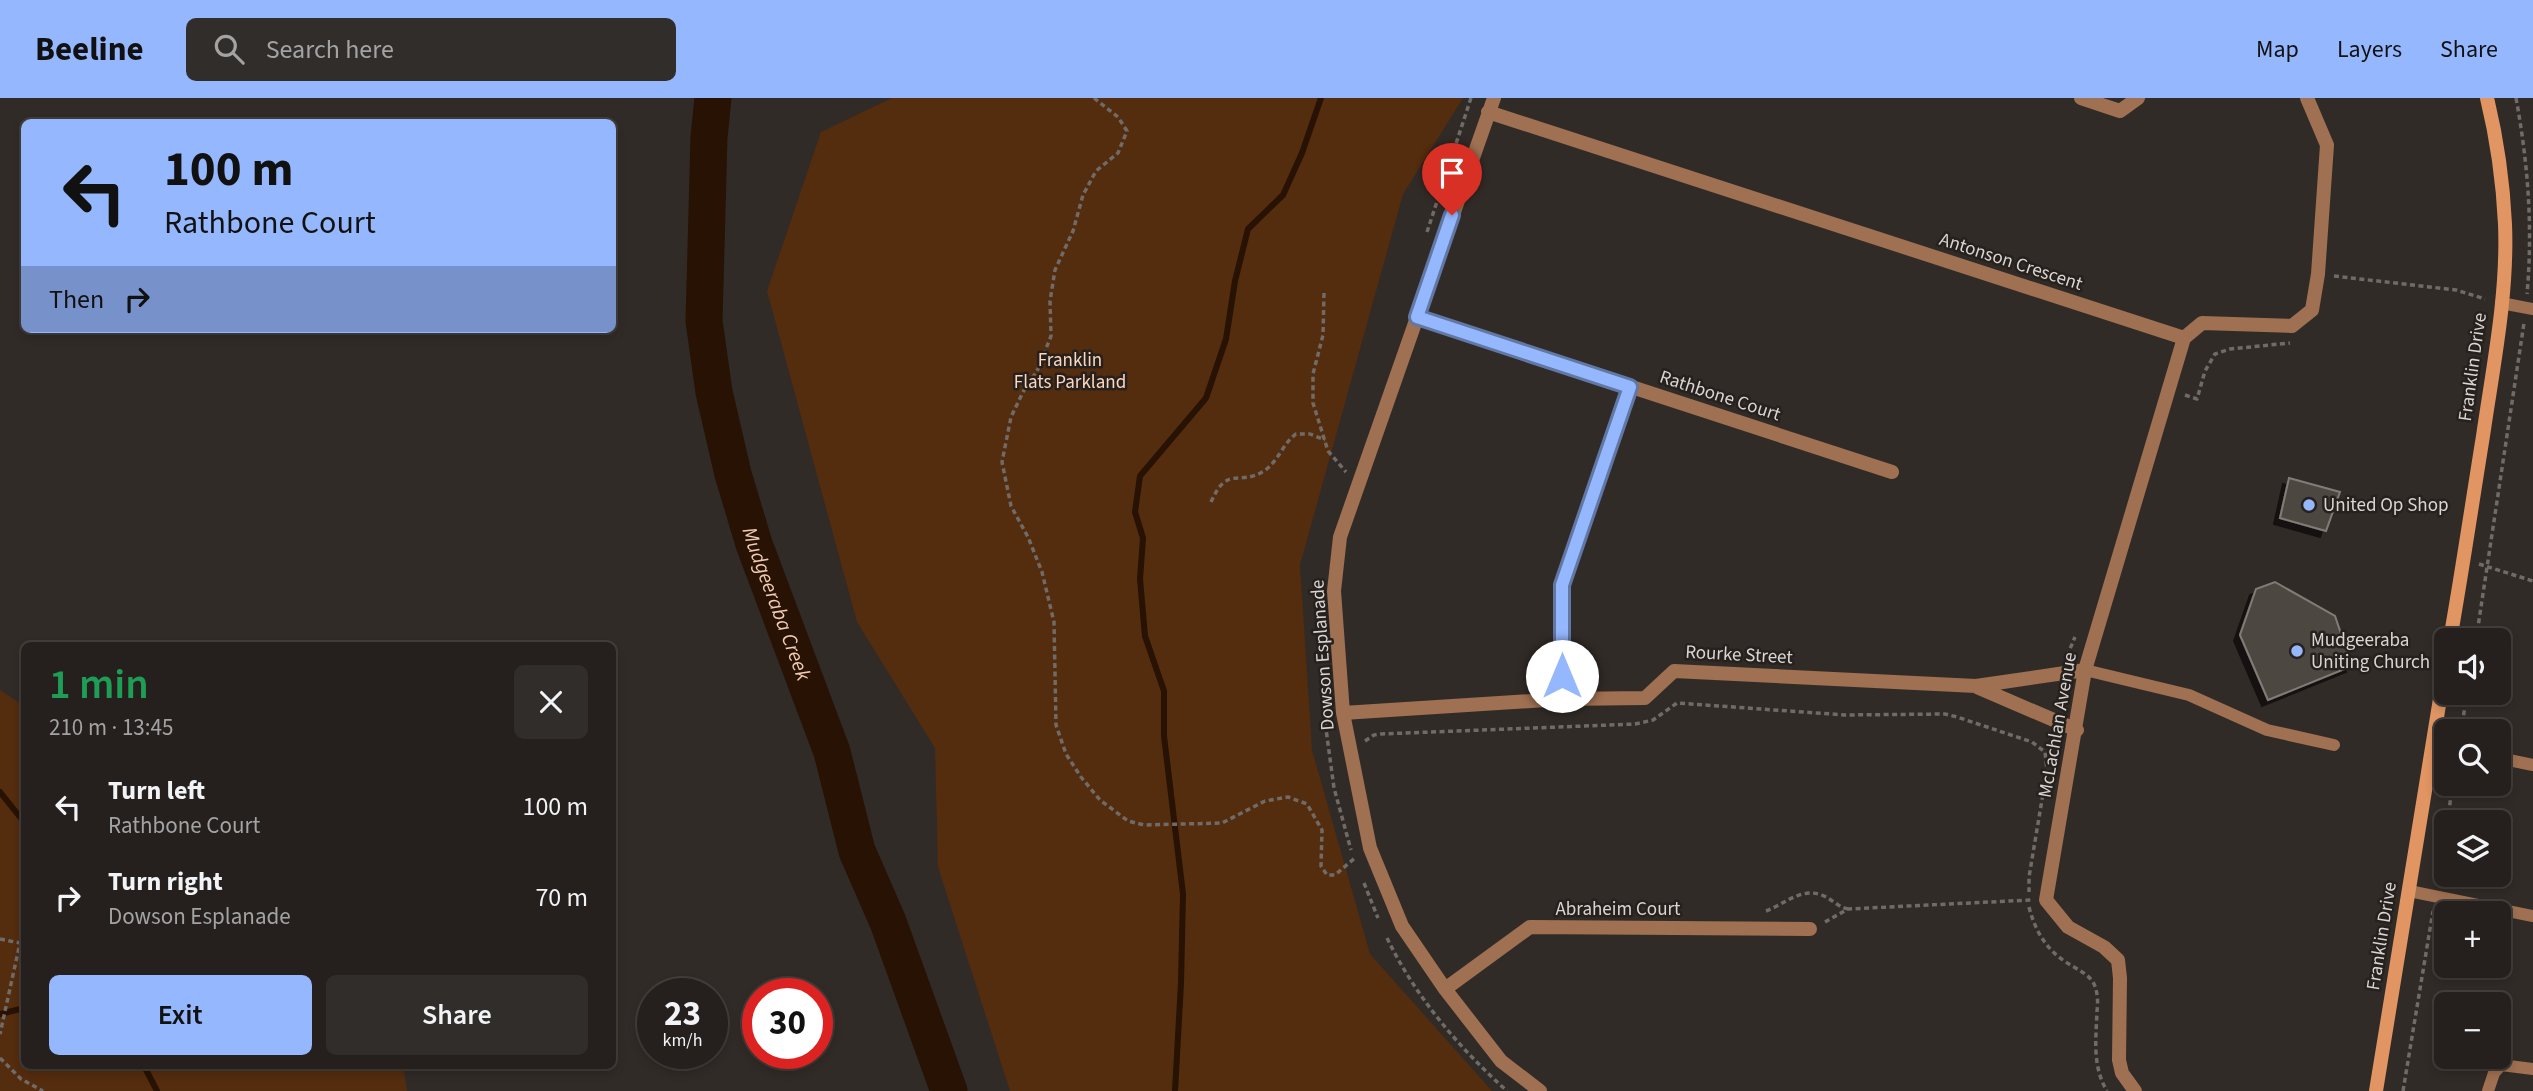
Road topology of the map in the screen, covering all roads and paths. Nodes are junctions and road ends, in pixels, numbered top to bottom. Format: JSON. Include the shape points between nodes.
{"nodes":[{"id":1,"x":1094,"y":98,"type":"edge"},
{"id":2,"x":1471,"y":98,"type":"edge"},
{"id":3,"x":1494,"y":98,"type":"edge"},
{"id":4,"x":2081,"y":98,"type":"edge"},
{"id":5,"x":2138,"y":98,"type":"edge"},
{"id":6,"x":2307,"y":98,"type":"edge"},
{"id":7,"x":2487,"y":98,"type":"edge"},
{"id":8,"x":1488,"y":112,"type":"junction"},
{"id":9,"x":1425,"y":236,"type":"dead end"},
{"id":10,"x":2318,"y":275,"type":"junction"},
{"id":11,"x":1324,"y":293,"type":"dead end"},
{"id":12,"x":2501,"y":303,"type":"junction"},
{"id":13,"x":2533,"y":309,"type":"edge"},
{"id":14,"x":1417,"y":317,"type":"junction"},
{"id":15,"x":2184,"y":338,"type":"junction"},
{"id":16,"x":2296,"y":341,"type":"dead end"},
{"id":17,"x":1630,"y":387,"type":"junction"},
{"id":18,"x":2168,"y":391,"type":"junction"},
{"id":19,"x":1325,"y":440,"type":"junction"},
{"id":20,"x":1352,"y":461,"type":"dead end"},
{"id":21,"x":1892,"y":472,"type":"dead end"},
{"id":22,"x":1211,"y":502,"type":"dead end"},
{"id":23,"x":2464,"y":559,"type":"junction"},
{"id":24,"x":2533,"y":581,"type":"edge"},
{"id":25,"x":2452,"y":628,"type":"edge"},
{"id":26,"x":2078,"y":629,"type":"dead end"},
{"id":27,"x":2085,"y":670,"type":"junction"},
{"id":28,"x":2049,"y":675,"type":"junction"},
{"id":29,"x":1976,"y":686,"type":"junction"},
{"id":30,"x":1562,"y":699,"type":"junction"},
{"id":31,"x":1323,"y":705,"type":"dead end"},
{"id":32,"x":1343,"y":713,"type":"junction"},
{"id":33,"x":2039,"y":713,"type":"junction"},
{"id":34,"x":2077,"y":730,"type":"junction"},
{"id":35,"x":2032,"y":742,"type":"junction"},
{"id":36,"x":2334,"y":745,"type":"dead end"},
{"id":37,"x":1350,"y":749,"type":"junction"},
{"id":38,"x":1329,"y":751,"type":"junction"},
{"id":39,"x":2511,"y":760,"type":"edge"},
{"id":40,"x":2533,"y":765,"type":"edge"},
{"id":41,"x":2434,"y":775,"type":"edge"},
{"id":42,"x":1370,"y":848,"type":"junction"},
{"id":43,"x":1354,"y":859,"type":"junction"},
{"id":44,"x":1359,"y":871,"type":"dead end"},
{"id":45,"x":1364,"y":883,"type":"dead end"},
{"id":46,"x":2437,"y":887,"type":"edge"},
{"id":47,"x":2409,"y":891,"type":"junction"},
{"id":48,"x":2435,"y":897,"type":"junction"},
{"id":49,"x":2046,"y":900,"type":"junction"},
{"id":50,"x":2029,"y":901,"type":"junction"},
{"id":51,"x":2533,"y":916,"type":"edge"},
{"id":52,"x":1379,"y":920,"type":"dead end"},
{"id":53,"x":1810,"y":929,"type":"joint"},
{"id":54,"x":1385,"y":932,"type":"dead end"},
{"id":55,"x":0,"y":939,"type":"edge"},
{"id":56,"x":1444,"y":989,"type":"junction"},
{"id":57,"x":0,"y":1034,"type":"edge"},
{"id":58,"x":0,"y":1058,"type":"edge"},
{"id":59,"x":2533,"y":1069,"type":"edge"},
{"id":60,"x":43,"y":1091,"type":"edge"},
{"id":61,"x":1507,"y":1091,"type":"edge"},
{"id":62,"x":1540,"y":1091,"type":"edge"},
{"id":63,"x":2107,"y":1091,"type":"edge"},
{"id":64,"x":2135,"y":1091,"type":"edge"},
{"id":65,"x":2376,"y":1091,"type":"edge"},
{"id":66,"x":2403,"y":1091,"type":"edge"},
{"id":67,"x":2488,"y":1091,"type":"edge"}],
"edges":[{"from":1,"to":43,"type":"path","via":[[1118,117],[1126,131],[1118,153],[1096,171],[1083,195],[1055,270],[1051,335],[1011,417],[1002,462],[1011,506],[1042,572],[1054,622],[1056,725],[1066,754],[1081,777],[1100,800],[1128,821],[1144,825],[1222,823],[1265,801],[1288,797],[1307,804],[1322,830],[1321,866],[1326,875],[1335,874]]},
{"from":2,"to":9,"type":"path"},
{"from":3,"to":8,"type":"street","name":"Dowson Esplanade"},
{"from":4,"to":5,"type":"street","via":[[2120,111]]},
{"from":6,"to":10,"type":"street","via":[[2327,145]]},
{"from":7,"to":12,"type":"main road","name":"Franklin Drive","via":[[2505,226]]},
{"from":8,"to":14,"type":"street","name":"Dowson Esplanade"},
{"from":8,"to":15,"type":"street","name":"Antonson Crescent"},
{"from":10,"to":12,"type":"path","via":[[2456,290]]},
{"from":10,"to":15,"type":"street","via":[[2312,310],[2292,326],[2202,323]]},
{"from":11,"to":19,"type":"path","via":[[1323,335],[1313,374],[1312,403]]},
{"from":12,"to":13,"type":"lane"},
{"from":12,"to":23,"type":"main road","name":"Franklin Drive"},
{"from":14,"to":17,"type":"street","name":"Rathbone Court"},
{"from":14,"to":32,"type":"street","name":"Dowson Esplanade","via":[[1340,537],[1334,591]]},
{"from":15,"to":18,"type":"street","name":"McLachlan Avenue"},
{"from":16,"to":18,"type":"path","via":[[2220,350],[2210,360],[2197,399]]},
{"from":17,"to":21,"type":"street","name":"Rathbone Court"},
{"from":17,"to":30,"type":"street","via":[[1562,585]]},
{"from":18,"to":27,"type":"street","name":"McLachlan Avenue"},
{"from":19,"to":20,"type":"path","via":[[1333,460],[1347,476]]},
{"from":19,"to":22,"type":"path","via":[[1296,434],[1264,471],[1223,481]]},
{"from":23,"to":24,"type":"path"},
{"from":23,"to":25,"type":"main road","name":"Franklin Drive"},
{"from":26,"to":28,"type":"path","via":[[2065,662]]},
{"from":27,"to":28,"type":"street","name":"Rourke Street"},
{"from":27,"to":34,"type":"street","name":"McLachlan Avenue"},
{"from":27,"to":36,"type":"lane","via":[[2189,695],[2267,730]]},
{"from":28,"to":29,"type":"street","name":"Rourke Street"},
{"from":29,"to":30,"type":"street","name":"Rourke Street","via":[[1674,671],[1645,698]]},
{"from":29,"to":33,"type":"street","name":"Rourke Street"},
{"from":30,"to":32,"type":"street","name":"Rourke Street"},
{"from":31,"to":38,"type":"path"},
{"from":32,"to":37,"type":"street","name":"Dowson Esplanade"},
{"from":33,"to":34,"type":"street","name":"Rourke Street"},
{"from":33,"to":35,"type":"path"},
{"from":34,"to":49,"type":"street","name":"McLachlan Avenue"},
{"from":35,"to":37,"type":"path","via":[[1945,714],[1845,715],[1677,703],[1653,720],[1634,724],[1381,734]]},
{"from":35,"to":50,"type":"path","via":[[2045,752],[2047,770]]},
{"from":37,"to":38,"type":"path"},
{"from":37,"to":42,"type":"street","name":"Dowson Esplanade"},
{"from":38,"to":43,"type":"path","via":[[1339,810]]},
{"from":39,"to":40,"type":"lane"},
{"from":41,"to":47,"type":"main road","name":"Franklin Drive"},
{"from":42,"to":43,"type":"path"},
{"from":42,"to":56,"type":"street","name":"Dowson Esplanade","via":[[1402,926]]},
{"from":43,"to":44,"type":"path"},
{"from":45,"to":52,"type":"path"},
{"from":46,"to":48,"type":"path"},
{"from":47,"to":48,"type":"lane"},
{"from":47,"to":65,"type":"main road","name":"Franklin Drive"},
{"from":48,"to":51,"type":"lane"},
{"from":48,"to":66,"type":"path"},
{"from":49,"to":50,"type":"path"},
{"from":49,"to":64,"type":"street","via":[[2068,927],[2118,960],[2119,1060]]},
{"from":50,"to":53,"type":"path","via":[[1848,909]]},
{"from":50,"to":63,"type":"path","via":[[2035,927],[2045,942],[2094,983],[2096,1063]]},
{"from":53,"to":56,"type":"street","name":"Abraheim Court","via":[[1530,927]]},
{"from":54,"to":61,"type":"path","via":[[1434,1013]]},
{"from":55,"to":57,"type":"path","via":[[20,943]]},
{"from":56,"to":62,"type":"street","name":"Dowson Esplanade","via":[[1502,1061]]},
{"from":58,"to":60,"type":"path","via":[[21,1079]]},
{"from":59,"to":67,"type":"lane","via":[[2501,1065]]}]}
